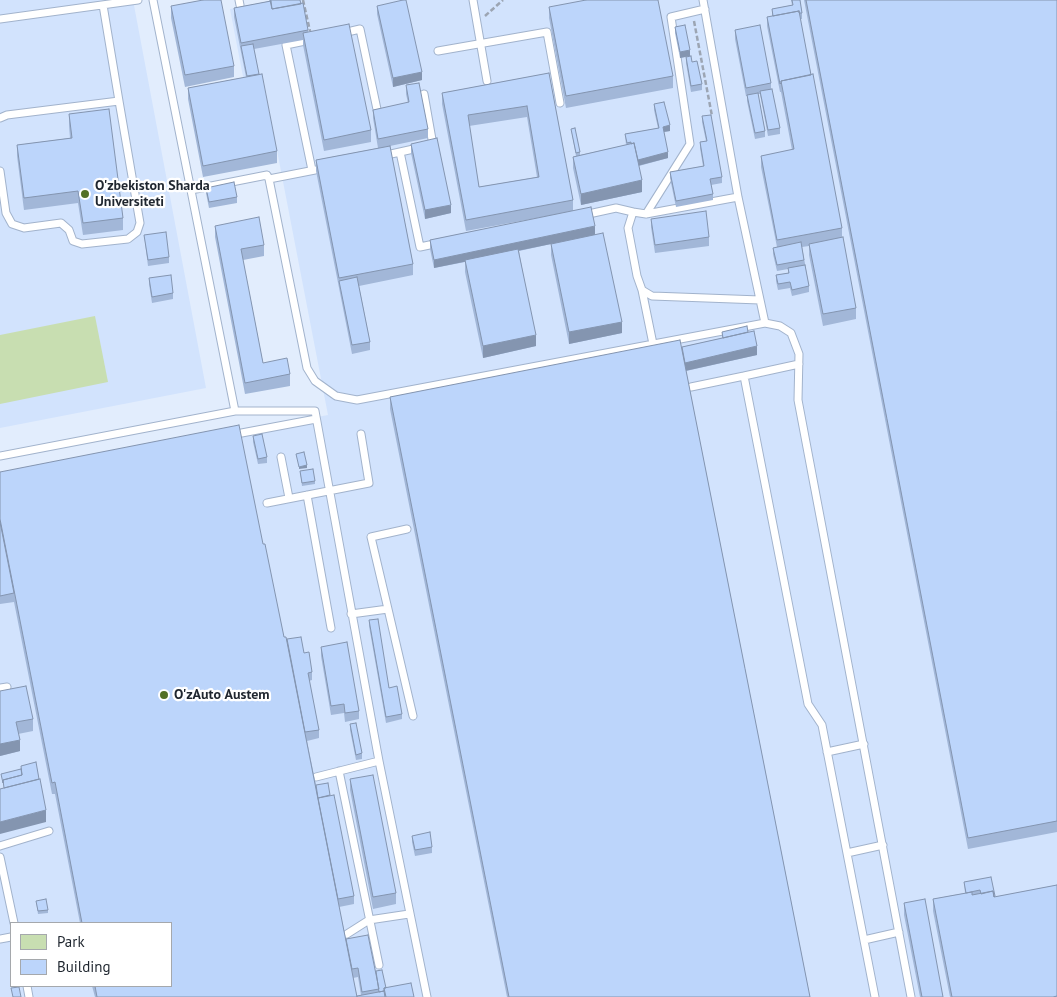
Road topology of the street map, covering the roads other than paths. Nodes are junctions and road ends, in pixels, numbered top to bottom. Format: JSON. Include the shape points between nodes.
{"nodes":[{"id":1,"x":138,"y":0,"type":"edge"},
{"id":2,"x":153,"y":0,"type":"edge"},
{"id":3,"x":473,"y":0,"type":"edge"},
{"id":4,"x":703,"y":0,"type":"edge"},
{"id":5,"x":103,"y":5,"type":"junction"},
{"id":6,"x":704,"y":10,"type":"junction"},
{"id":7,"x":0,"y":19,"type":"edge"},
{"id":8,"x":331,"y":36,"type":"edge"},
{"id":9,"x":321,"y":38,"type":"edge"},
{"id":10,"x":480,"y":43,"type":"junction"},
{"id":11,"x":438,"y":51,"type":"dead end"},
{"id":12,"x":488,"y":81,"type":"dead end"},
{"id":13,"x":424,"y":94,"type":"dead end"},
{"id":14,"x":119,"y":101,"type":"junction"},
{"id":15,"x":560,"y":103,"type":"dead end"},
{"id":16,"x":378,"y":114,"type":"edge"},
{"id":17,"x":0,"y":118,"type":"edge"},
{"id":18,"x":400,"y":152,"type":"junction"},
{"id":19,"x":371,"y":158,"type":"edge"},
{"id":20,"x":322,"y":168,"type":"edge"},
{"id":21,"x":312,"y":170,"type":"junction"},
{"id":22,"x":0,"y":171,"type":"edge"},
{"id":23,"x":269,"y":179,"type":"junction"},
{"id":24,"x":191,"y":190,"type":"junction"},
{"id":25,"x":738,"y":197,"type":"junction"},
{"id":26,"x":633,"y":212,"type":"junction"},
{"id":27,"x":646,"y":214,"type":"junction"},
{"id":28,"x":576,"y":216,"type":"edge"},
{"id":29,"x":449,"y":241,"type":"edge"},
{"id":30,"x":642,"y":290,"type":"junction"},
{"id":31,"x":760,"y":300,"type":"junction"},
{"id":32,"x":765,"y":323,"type":"junction"},
{"id":33,"x":653,"y":344,"type":"junction"},
{"id":34,"x":799,"y":364,"type":"junction"},
{"id":35,"x":744,"y":376,"type":"junction"},
{"id":36,"x":691,"y":387,"type":"edge"},
{"id":37,"x":235,"y":411,"type":"junction"},
{"id":38,"x":316,"y":419,"type":"junction"},
{"id":39,"x":361,"y":434,"type":"dead end"},
{"id":40,"x":220,"y":437,"type":"edge"},
{"id":41,"x":0,"y":456,"type":"edge"},
{"id":42,"x":281,"y":457,"type":"dead end"},
{"id":43,"x":329,"y":491,"type":"junction"},
{"id":44,"x":307,"y":495,"type":"junction"},
{"id":45,"x":289,"y":498,"type":"junction"},
{"id":46,"x":267,"y":503,"type":"dead end"},
{"id":47,"x":407,"y":529,"type":"dead end"},
{"id":48,"x":388,"y":609,"type":"junction"},
{"id":49,"x":351,"y":614,"type":"junction"},
{"id":50,"x":331,"y":628,"type":"dead end"},
{"id":51,"x":413,"y":716,"type":"dead end"},
{"id":52,"x":864,"y":744,"type":"junction"},
{"id":53,"x":827,"y":752,"type":"junction"},
{"id":54,"x":379,"y":761,"type":"junction"},
{"id":55,"x":339,"y":771,"type":"junction"},
{"id":56,"x":316,"y":777,"type":"edge"},
{"id":57,"x":50,"y":831,"type":"dead end"},
{"id":58,"x":882,"y":845,"type":"junction"},
{"id":59,"x":0,"y":846,"type":"edge"},
{"id":60,"x":847,"y":852,"type":"junction"},
{"id":61,"x":0,"y":857,"type":"edge"},
{"id":62,"x":409,"y":914,"type":"junction"},
{"id":63,"x":369,"y":920,"type":"junction"},
{"id":64,"x":14,"y":922,"type":"edge"},
{"id":65,"x":899,"y":932,"type":"junction"},
{"id":66,"x":347,"y":934,"type":"edge"},
{"id":67,"x":864,"y":940,"type":"junction"},
{"id":68,"x":379,"y":965,"type":"dead end"},
{"id":69,"x":426,"y":997,"type":"edge"},
{"id":70,"x":875,"y":997,"type":"edge"},
{"id":71,"x":912,"y":997,"type":"edge"}],
"edges":[{"from":1,"to":5,"type":"lane"},
{"from":2,"to":24,"type":"lane"},
{"from":3,"to":10,"type":"lane"},
{"from":4,"to":6,"type":"lane"},
{"from":5,"to":7,"type":"lane"},
{"from":5,"to":14,"type":"lane"},
{"from":6,"to":25,"type":"lane"},
{"from":6,"to":27,"type":"lane","via":[[672,17],[690,144]]},
{"from":8,"to":16,"type":"lane","via":[[360,29]]},
{"from":9,"to":21,"type":"lane","via":[[286,46]]},
{"from":10,"to":11,"type":"lane"},
{"from":10,"to":12,"type":"lane"},
{"from":10,"to":15,"type":"lane","via":[[547,32]]},
{"from":13,"to":18,"type":"lane","via":[[433,145]]},
{"from":14,"to":17,"type":"lane"},
{"from":14,"to":22,"type":"lane","via":[[140,223],[128,238],[82,244],[73,241],[69,230],[61,224],[24,228],[12,224],[6,213]]},
{"from":18,"to":19,"type":"lane"},
{"from":18,"to":29,"type":"lane","via":[[420,247]]},
{"from":20,"to":21,"type":"lane"},
{"from":21,"to":23,"type":"lane"},
{"from":23,"to":24,"type":"lane","via":[[267,175]]},
{"from":23,"to":33,"type":"lane","via":[[307,368],[315,381],[336,396],[357,400]]},
{"from":24,"to":37,"type":"lane"},
{"from":25,"to":27,"type":"lane"},
{"from":25,"to":31,"type":"lane"},
{"from":26,"to":27,"type":"lane"},
{"from":26,"to":28,"type":"lane","via":[[616,208]]},
{"from":26,"to":30,"type":"lane","via":[[628,228]]},
{"from":30,"to":31,"type":"lane","via":[[652,296]]},
{"from":30,"to":33,"type":"lane"},
{"from":31,"to":32,"type":"lane"},
{"from":32,"to":33,"type":"lane"},
{"from":32,"to":34,"type":"lane","via":[[780,326],[791,333]]},
{"from":34,"to":35,"type":"lane"},
{"from":34,"to":52,"type":"lane","via":[[798,400]]},
{"from":35,"to":36,"type":"lane"},
{"from":35,"to":53,"type":"lane","via":[[808,704],[822,725]]},
{"from":37,"to":38,"type":"lane","via":[[315,411]]},
{"from":37,"to":41,"type":"lane"},
{"from":38,"to":40,"type":"lane"},
{"from":38,"to":43,"type":"lane"},
{"from":39,"to":43,"type":"lane","via":[[369,483]]},
{"from":42,"to":45,"type":"lane"},
{"from":43,"to":44,"type":"lane"},
{"from":43,"to":49,"type":"lane"},
{"from":44,"to":45,"type":"lane"},
{"from":44,"to":50,"type":"lane"},
{"from":45,"to":46,"type":"lane"},
{"from":47,"to":48,"type":"lane","via":[[371,537]]},
{"from":48,"to":49,"type":"lane"},
{"from":48,"to":51,"type":"lane"},
{"from":49,"to":54,"type":"lane"},
{"from":52,"to":53,"type":"lane"},
{"from":52,"to":58,"type":"lane"},
{"from":53,"to":60,"type":"lane"},
{"from":54,"to":55,"type":"lane"},
{"from":54,"to":62,"type":"lane"},
{"from":55,"to":56,"type":"lane"},
{"from":55,"to":63,"type":"lane"},
{"from":57,"to":59,"type":"lane"},
{"from":58,"to":60,"type":"lane"},
{"from":58,"to":65,"type":"lane"},
{"from":60,"to":67,"type":"lane"},
{"from":61,"to":64,"type":"lane"},
{"from":62,"to":63,"type":"lane"},
{"from":62,"to":69,"type":"lane"},
{"from":63,"to":66,"type":"lane"},
{"from":63,"to":68,"type":"lane"},
{"from":65,"to":67,"type":"lane"},
{"from":65,"to":71,"type":"lane"},
{"from":67,"to":70,"type":"lane"}]}
